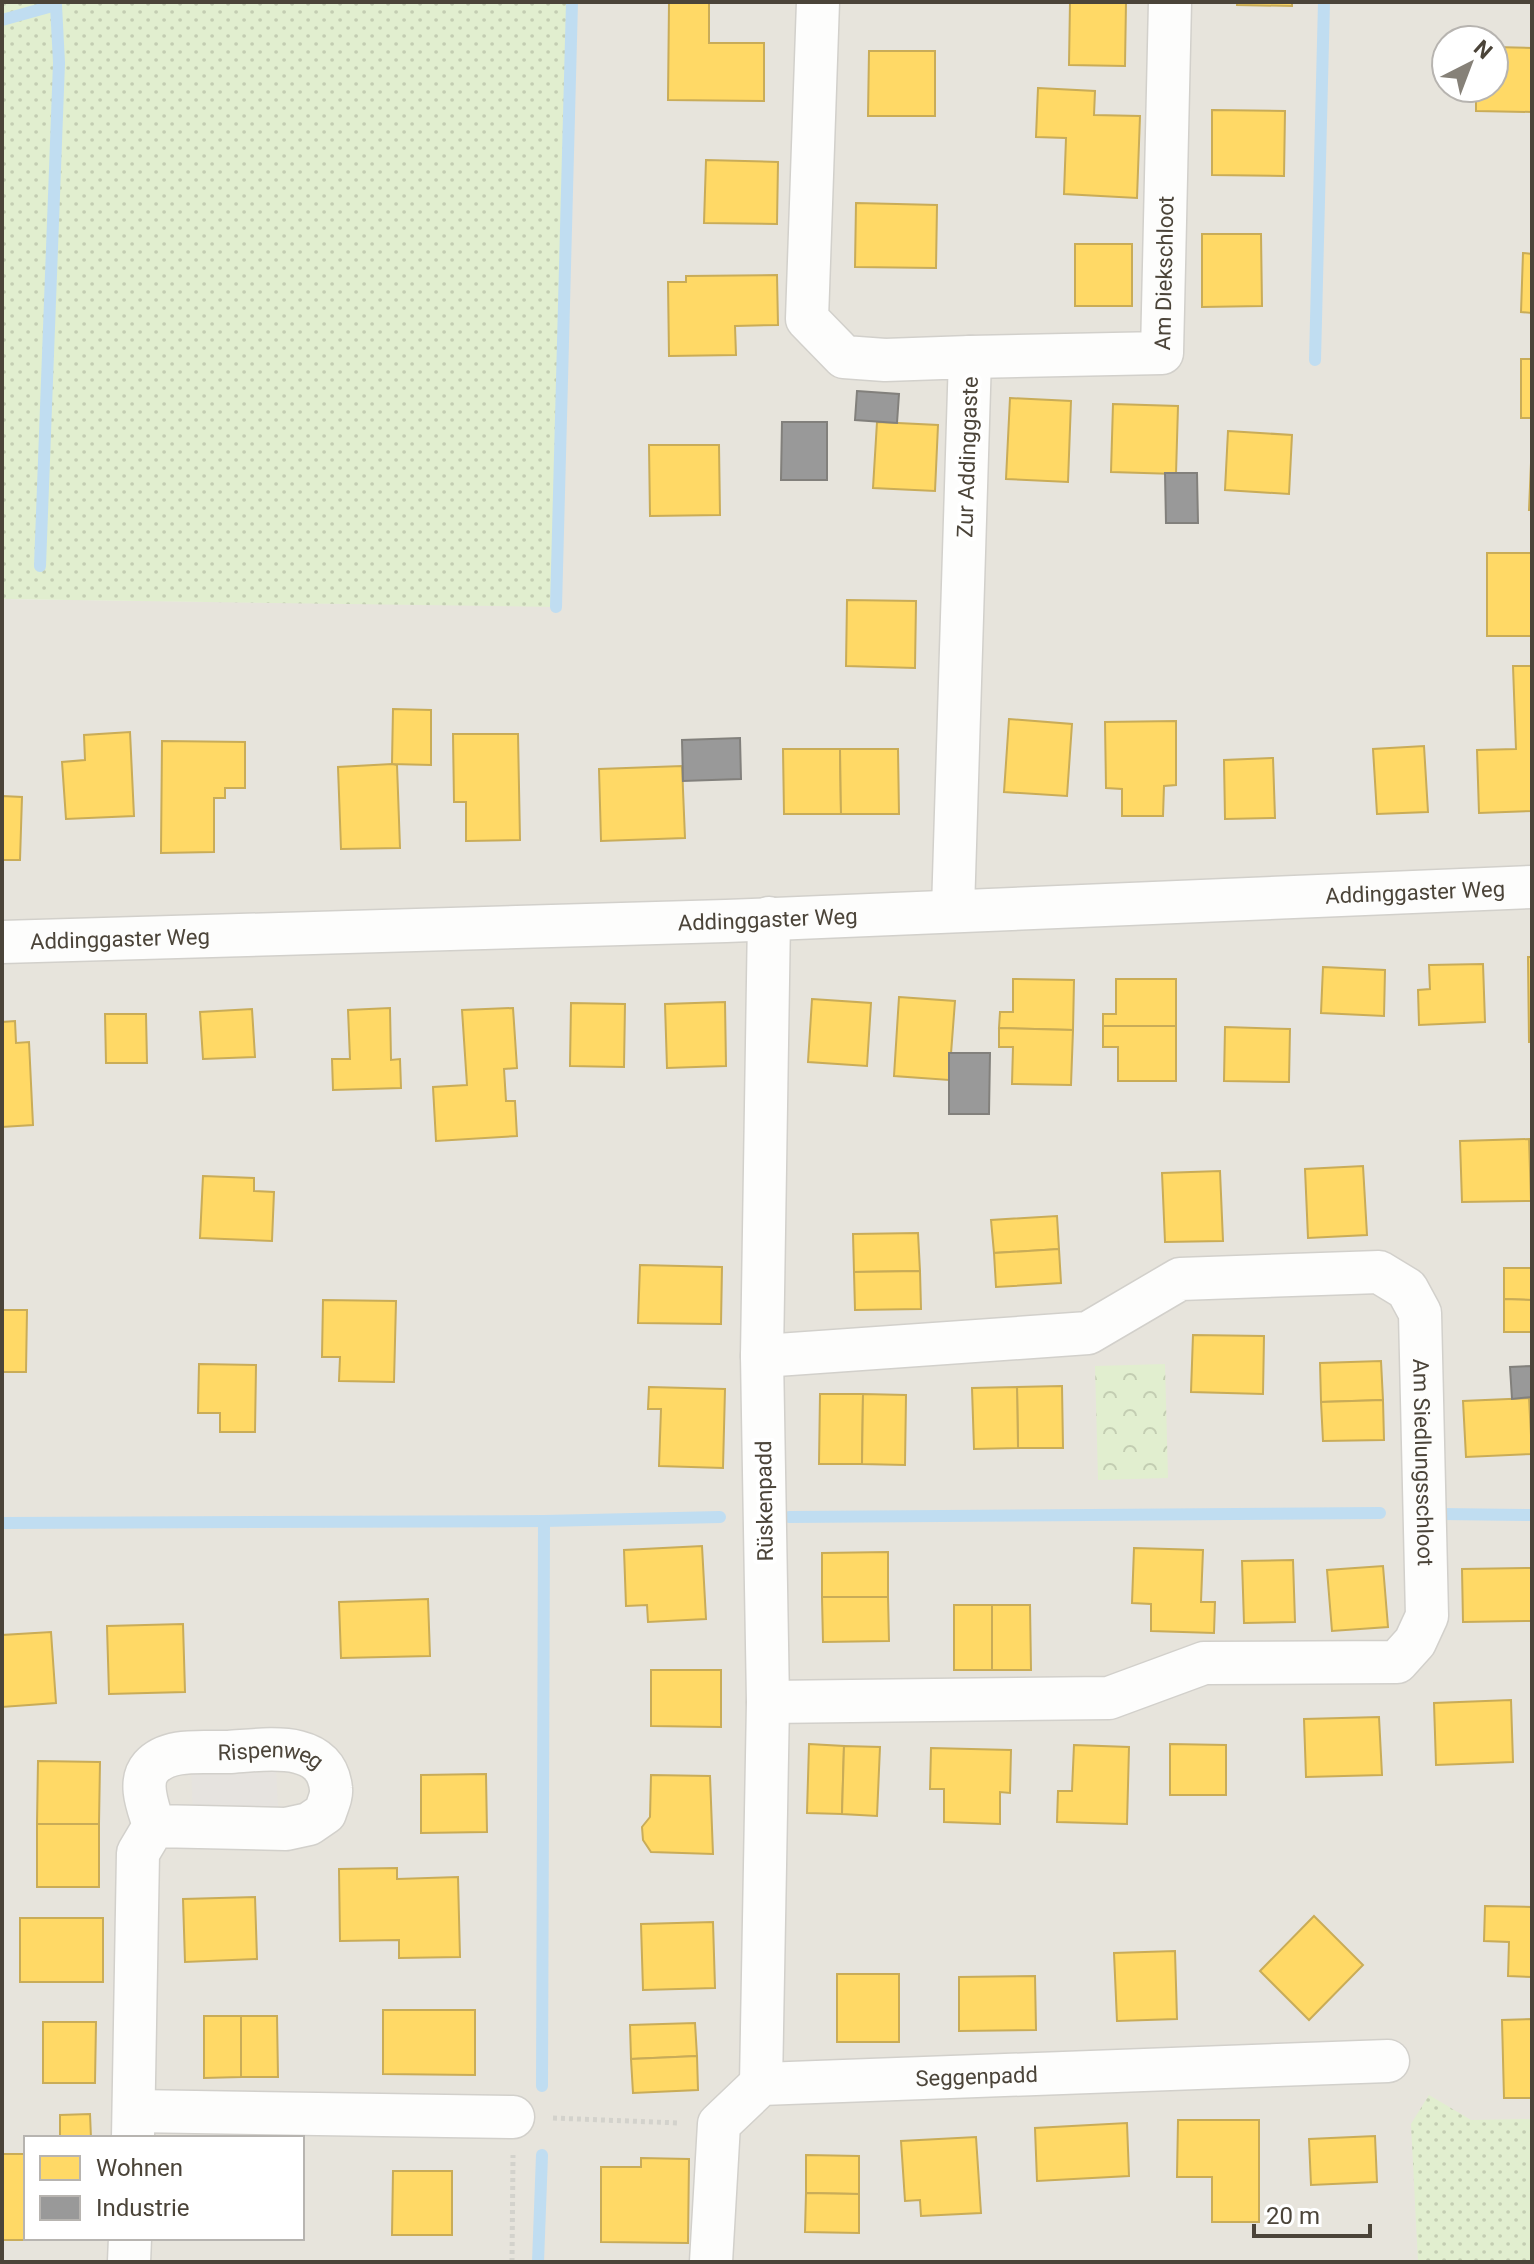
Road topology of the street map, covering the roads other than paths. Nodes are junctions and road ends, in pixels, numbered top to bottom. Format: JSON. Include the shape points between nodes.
{"nodes":[{"id":1,"x":818,"y":2,"type":"edge"},
{"id":2,"x":1170,"y":2,"type":"edge"},
{"id":3,"x":970,"y":357,"type":"junction"},
{"id":4,"x":1532,"y":887,"type":"edge"},
{"id":5,"x":953,"y":910,"type":"junction"},
{"id":6,"x":769,"y":918,"type":"junction"},
{"id":7,"x":2,"y":942,"type":"edge"},
{"id":8,"x":762,"y":1356,"type":"junction"},
{"id":9,"x":768,"y":1702,"type":"junction"},
{"id":10,"x":154,"y":1826,"type":"dead end"},
{"id":11,"x":1388,"y":2061,"type":"dead end"},
{"id":12,"x":761,"y":2084,"type":"junction"},
{"id":13,"x":513,"y":2117,"type":"road end"},
{"id":14,"x":134,"y":2124,"type":"edge"},
{"id":15,"x":130,"y":2240,"type":"edge"},
{"id":16,"x":129,"y":2262,"type":"edge"},
{"id":17,"x":711,"y":2262,"type":"edge"}],
"edges":[{"from":1,"to":3,"type":"street","name":"Zur Addinggaste","via":[[807,319],[844,357]]},
{"from":2,"to":3,"type":"street","name":"Am Diekschloot","via":[[1162,353]]},
{"from":3,"to":5,"type":"street","name":"Zur Addinggaste"},
{"from":4,"to":5,"type":"street","name":"Addinggaster Weg"},
{"from":5,"to":6,"type":"street","name":"Addinggaster Weg"},
{"from":6,"to":7,"type":"street","name":"Addinggaster Weg"},
{"from":6,"to":8,"type":"street","name":"Rüskenpadd"},
{"from":8,"to":9,"type":"street","name":"Rüskenpadd"},
{"from":8,"to":9,"type":"street","name":"Am Siedlungsschloot","via":[[1088,1333],[1180,1279],[1379,1272],[1407,1289],[1420,1313],[1427,1616],[1415,1642],[1397,1662],[1204,1663],[1109,1698]]},
{"from":9,"to":12,"type":"street","name":"Rüskenpadd"},
{"from":10,"to":14,"type":"street","via":[[138,1853]]},
{"from":11,"to":12,"type":"street","name":"Seggenpadd"},
{"from":12,"to":17,"type":"street","via":[[719,2124]]},
{"from":13,"to":14,"type":"street"},
{"from":15,"to":16,"type":"street"}]}
